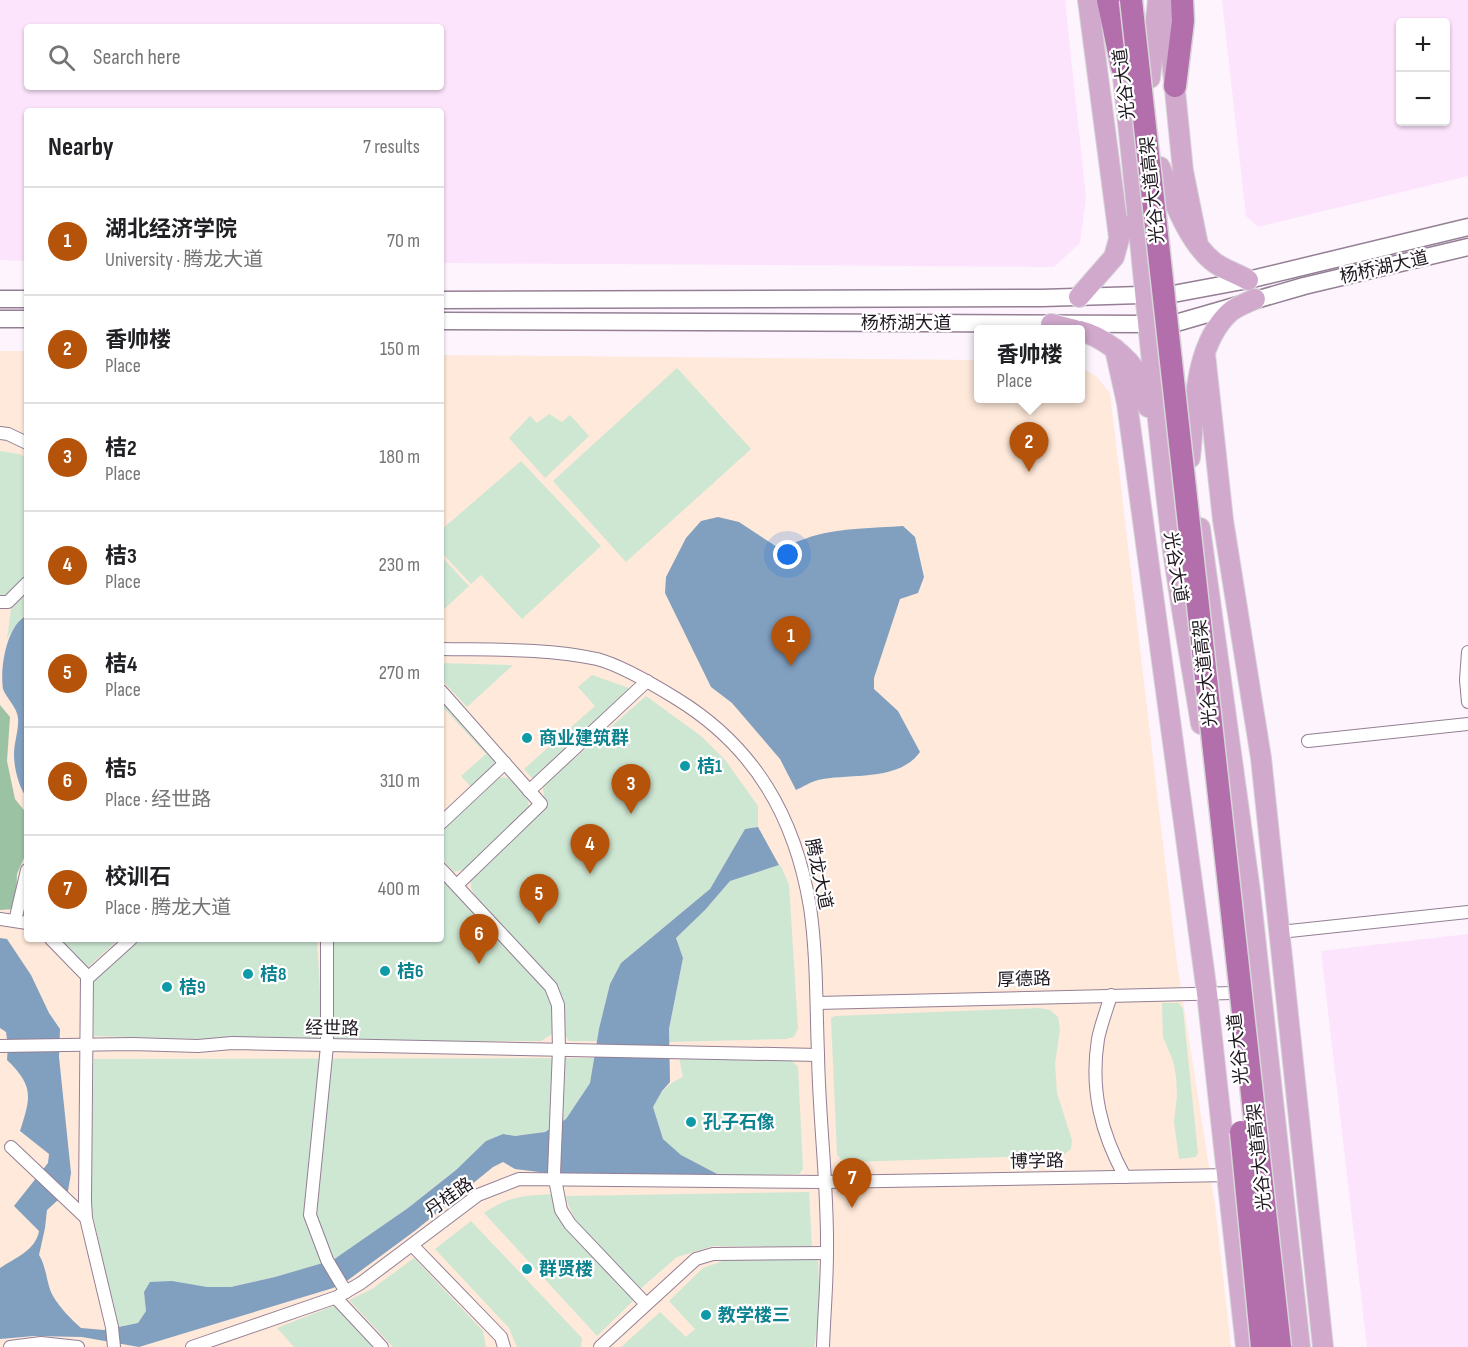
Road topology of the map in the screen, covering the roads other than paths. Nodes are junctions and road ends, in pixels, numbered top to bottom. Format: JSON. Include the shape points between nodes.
{"nodes":[{"id":1,"x":1088,"y":0,"type":"edge"},
{"id":2,"x":1108,"y":0,"type":"edge"},
{"id":3,"x":1114,"y":0,"type":"edge"},
{"id":4,"x":1121,"y":0,"type":"edge"},
{"id":5,"x":1131,"y":0,"type":"edge"},
{"id":6,"x":1142,"y":0,"type":"edge"},
{"id":7,"x":1158,"y":0,"type":"edge"},
{"id":8,"x":1166,"y":0,"type":"edge"},
{"id":9,"x":1182,"y":0,"type":"edge"},
{"id":10,"x":1122,"y":68,"type":"junction"},
{"id":11,"x":1150,"y":78,"type":"junction"},
{"id":12,"x":1175,"y":86,"type":"junction"},
{"id":13,"x":1132,"y":152,"type":"junction"},
{"id":14,"x":1160,"y":167,"type":"junction"},
{"id":15,"x":1468,"y":227,"type":"edge"},
{"id":16,"x":1119,"y":237,"type":"junction"},
{"id":17,"x":1198,"y":245,"type":"junction"},
{"id":18,"x":1468,"y":247,"type":"edge"},
{"id":19,"x":1248,"y":280,"type":"junction"},
{"id":20,"x":1173,"y":294,"type":"junction"},
{"id":21,"x":1144,"y":295,"type":"junction"},
{"id":22,"x":1079,"y":297,"type":"junction"},
{"id":23,"x":0,"y":299,"type":"edge"},
{"id":24,"x":24,"y":299,"type":"edge"},
{"id":25,"x":1255,"y":299,"type":"junction"},
{"id":26,"x":444,"y":300,"type":"edge"},
{"id":27,"x":0,"y":319,"type":"edge"},
{"id":28,"x":24,"y":319,"type":"edge"},
{"id":29,"x":444,"y":321,"type":"edge"},
{"id":30,"x":1052,"y":324,"type":"junction"},
{"id":31,"x":1148,"y":324,"type":"junction"},
{"id":32,"x":1176,"y":324,"type":"junction"},
{"id":33,"x":1056,"y":325,"type":"edge"},
{"id":34,"x":1085,"y":332,"type":"edge"},
{"id":35,"x":1115,"y":349,"type":"junction"},
{"id":36,"x":1205,"y":354,"type":"junction"},
{"id":37,"x":0,"y":433,"type":"edge"},
{"id":38,"x":24,"y":442,"type":"edge"},
{"id":39,"x":1162,"y":454,"type":"junction"},
{"id":40,"x":1190,"y":458,"type":"junction"},
{"id":41,"x":1173,"y":548,"type":"junction"},
{"id":42,"x":24,"y":587,"type":"edge"},
{"id":43,"x":0,"y":602,"type":"edge"},
{"id":44,"x":1214,"y":626,"type":"junction"},
{"id":45,"x":444,"y":650,"type":"edge"},
{"id":46,"x":1468,"y":652,"type":"edge"},
{"id":47,"x":1161,"y":655,"type":"junction"},
{"id":48,"x":647,"y":681,"type":"junction"},
{"id":49,"x":444,"y":695,"type":"edge"},
{"id":50,"x":1468,"y":702,"type":"edge"},
{"id":51,"x":1468,"y":724,"type":"edge"},
{"id":52,"x":1308,"y":741,"type":"dead end"},
{"id":53,"x":505,"y":763,"type":"junction"},
{"id":54,"x":1263,"y":774,"type":"junction"},
{"id":55,"x":529,"y":790,"type":"junction"},
{"id":56,"x":444,"y":820,"type":"edge"},
{"id":57,"x":444,"y":872,"type":"edge"},
{"id":58,"x":457,"y":885,"type":"junction"},
{"id":59,"x":24,"y":896,"type":"edge"},
{"id":60,"x":1468,"y":912,"type":"edge"},
{"id":61,"x":0,"y":919,"type":"edge"},
{"id":62,"x":21,"y":922,"type":"edge"},
{"id":63,"x":1280,"y":932,"type":"junction"},
{"id":64,"x":54,"y":942,"type":"edge"},
{"id":65,"x":129,"y":942,"type":"edge"},
{"id":66,"x":327,"y":942,"type":"edge"},
{"id":67,"x":87,"y":975,"type":"junction"},
{"id":68,"x":1207,"y":993,"type":"junction"},
{"id":69,"x":1232,"y":993,"type":"junction"},
{"id":70,"x":1111,"y":995,"type":"junction"},
{"id":71,"x":817,"y":1003,"type":"junction"},
{"id":72,"x":86,"y":1044,"type":"junction"},
{"id":73,"x":1,"y":1046,"type":"edge"},
{"id":74,"x":327,"y":1046,"type":"junction"},
{"id":75,"x":559,"y":1049,"type":"junction"},
{"id":76,"x":818,"y":1055,"type":"junction"},
{"id":77,"x":11,"y":1147,"type":"dead end"},
{"id":78,"x":1227,"y":1175,"type":"junction"},
{"id":79,"x":1251,"y":1175,"type":"junction"},
{"id":80,"x":554,"y":1177,"type":"junction"},
{"id":81,"x":1125,"y":1177,"type":"junction"},
{"id":82,"x":825,"y":1182,"type":"junction"},
{"id":83,"x":86,"y":1218,"type":"junction"},
{"id":84,"x":412,"y":1245,"type":"junction"},
{"id":85,"x":827,"y":1253,"type":"junction"},
{"id":86,"x":341,"y":1292,"type":"junction"},
{"id":87,"x":646,"y":1304,"type":"junction"},
{"id":88,"x":49,"y":1345,"type":"edge"},
{"id":89,"x":1324,"y":1345,"type":"edge"},
{"id":90,"x":10,"y":1347,"type":"edge"},
{"id":91,"x":78,"y":1347,"type":"edge"},
{"id":92,"x":114,"y":1347,"type":"edge"},
{"id":93,"x":192,"y":1347,"type":"edge"},
{"id":94,"x":382,"y":1347,"type":"edge"},
{"id":95,"x":504,"y":1347,"type":"edge"},
{"id":96,"x":600,"y":1347,"type":"edge"},
{"id":97,"x":823,"y":1347,"type":"edge"},
{"id":98,"x":1246,"y":1347,"type":"edge"},
{"id":99,"x":1262,"y":1347,"type":"edge"},
{"id":100,"x":1271,"y":1347,"type":"edge"},
{"id":101,"x":1280,"y":1347,"type":"edge"},
{"id":102,"x":1300,"y":1347,"type":"edge"}],
"edges":[{"from":1,"to":16,"type":"main road"},
{"from":2,"to":10,"type":"highway"},
{"from":3,"to":10,"type":"main road","name":"光谷大道"},
{"from":4,"to":99,"type":"highway","name":"光谷大道高架","bridge":true,"via":[[1167,408]]},
{"from":5,"to":101,"type":"highway","name":"光谷大道高架","bridge":true},
{"from":6,"to":11,"type":"main road","name":"光谷大道"},
{"from":7,"to":11,"type":"main road"},
{"from":8,"to":12,"type":"main road"},
{"from":9,"to":12,"type":"highway"},
{"from":10,"to":13,"type":"main road","name":"光谷大道"},
{"from":11,"to":14,"type":"main road","name":"光谷大道"},
{"from":12,"to":17,"type":"main road","via":[[1183,171]]},
{"from":13,"to":16,"type":"main road","via":[[1131,191]]},
{"from":13,"to":21,"type":"main road","name":"光谷大道"},
{"from":14,"to":17,"type":"main road","via":[[1179,214]]},
{"from":14,"to":20,"type":"main road","name":"光谷大道"},
{"from":15,"to":19,"type":"main road","name":"杨桥湖大道"},
{"from":16,"to":22,"type":"main road","via":[[1114,257]]},
{"from":17,"to":19,"type":"main road","via":[[1215,262]]},
{"from":18,"to":25,"type":"main road","name":"杨桥湖大道"},
{"from":19,"to":20,"type":"main road","name":"杨桥湖大道"},
{"from":20,"to":21,"type":"main road","name":"杨桥湖大道"},
{"from":20,"to":32,"type":"main road","name":"光谷大道"},
{"from":21,"to":22,"type":"main road","name":"杨桥湖大道"},
{"from":21,"to":31,"type":"main road","name":"光谷大道"},
{"from":22,"to":26,"type":"main road","name":"杨桥湖大道"},
{"from":23,"to":24,"type":"main road"},
{"from":25,"to":32,"type":"main road","name":"杨桥湖大道"},
{"from":25,"to":36,"type":"main road","via":[[1231,311],[1214,332]]},
{"from":27,"to":28,"type":"main road"},
{"from":29,"to":30,"type":"main road","name":"杨桥湖大道"},
{"from":30,"to":31,"type":"main road","name":"杨桥湖大道"},
{"from":30,"to":33,"type":"main road"},
{"from":31,"to":32,"type":"main road","name":"杨桥湖大道"},
{"from":31,"to":39,"type":"main road","name":"光谷大道"},
{"from":32,"to":40,"type":"main road","name":"光谷大道"},
{"from":34,"to":35,"type":"main road"},
{"from":35,"to":39,"type":"main road","via":[[1138,374]]},
{"from":35,"to":47,"type":"main road","via":[[1127,403]]},
{"from":36,"to":40,"type":"main road","via":[[1198,371]]},
{"from":36,"to":54,"type":"main road","via":[[1223,520]]},
{"from":37,"to":38,"type":"street"},
{"from":39,"to":41,"type":"main road","name":"光谷大道"},
{"from":40,"to":44,"type":"main road","name":"光谷大道"},
{"from":41,"to":47,"type":"main road"},
{"from":41,"to":69,"type":"main road","name":"光谷大道","via":[[1208,768]]},
{"from":42,"to":43,"type":"street","via":[[8,602]]},
{"from":44,"to":54,"type":"main road"},
{"from":44,"to":102,"type":"main road","name":"光谷大道","via":[[1250,891]]},
{"from":45,"to":48,"type":"street","name":"腾龙大道","via":[[548,652],[599,659]]},
{"from":46,"to":50,"type":"street"},
{"from":47,"to":68,"type":"main road"},
{"from":48,"to":55,"type":"street"},
{"from":48,"to":71,"type":"street","name":"腾龙大道","via":[[703,715],[725,734],[749,760],[772,795],[792,835],[810,907]]},
{"from":49,"to":53,"type":"street"},
{"from":51,"to":52,"type":"street"},
{"from":53,"to":55,"type":"street"},
{"from":53,"to":56,"type":"street"},
{"from":54,"to":63,"type":"main road"},
{"from":55,"to":58,"type":"street","via":[[541,804]]},
{"from":57,"to":58,"type":"street"},
{"from":58,"to":75,"type":"street","via":[[551,987],[558,1005]]},
{"from":59,"to":62,"type":"street"},
{"from":60,"to":63,"type":"street"},
{"from":61,"to":62,"type":"street"},
{"from":63,"to":89,"type":"main road"},
{"from":64,"to":67,"type":"street"},
{"from":65,"to":67,"type":"street"},
{"from":66,"to":74,"type":"street"},
{"from":67,"to":72,"type":"street"},
{"from":68,"to":69,"type":"street","name":"厚德路"},
{"from":68,"to":70,"type":"street","name":"厚德路"},
{"from":68,"to":78,"type":"main road"},
{"from":69,"to":79,"type":"main road","name":"光谷大道"},
{"from":70,"to":71,"type":"street","name":"厚德路"},
{"from":70,"to":81,"type":"street","via":[[1098,1039],[1096,1087],[1107,1140]]},
{"from":71,"to":76,"type":"street","name":"腾龙大道"},
{"from":72,"to":73,"type":"street","name":"经世路"},
{"from":72,"to":74,"type":"street","name":"经世路"},
{"from":72,"to":83,"type":"street"},
{"from":74,"to":75,"type":"street","name":"经世路"},
{"from":74,"to":86,"type":"street","via":[[310,1215]]},
{"from":75,"to":76,"type":"street","name":"经世路"},
{"from":75,"to":80,"type":"street"},
{"from":76,"to":82,"type":"street","name":"腾龙大道"},
{"from":77,"to":83,"type":"street"},
{"from":78,"to":79,"type":"street","name":"博学路"},
{"from":78,"to":81,"type":"street","name":"博学路"},
{"from":78,"to":98,"type":"main road"},
{"from":79,"to":100,"type":"main road","name":"光谷大道"},
{"from":80,"to":82,"type":"street","name":"丹桂路"},
{"from":80,"to":84,"type":"street","name":"丹桂路","via":[[519,1179],[478,1195]]},
{"from":80,"to":87,"type":"street","via":[[561,1210],[570,1224]]},
{"from":81,"to":82,"type":"street","name":"博学路"},
{"from":82,"to":85,"type":"street","name":"腾龙大道"},
{"from":83,"to":92,"type":"street"},
{"from":84,"to":86,"type":"street","name":"丹桂路","via":[[361,1283]]},
{"from":84,"to":95,"type":"street","via":[[501,1337]]},
{"from":85,"to":87,"type":"street","via":[[714,1254],[696,1259]]},
{"from":85,"to":97,"type":"street","name":"腾龙大道"},
{"from":86,"to":93,"type":"street","name":"丹桂路"},
{"from":86,"to":94,"type":"street"},
{"from":87,"to":96,"type":"street"},
{"from":88,"to":90,"type":"street","via":[[41,1342]]},
{"from":88,"to":91,"type":"street"}]}
